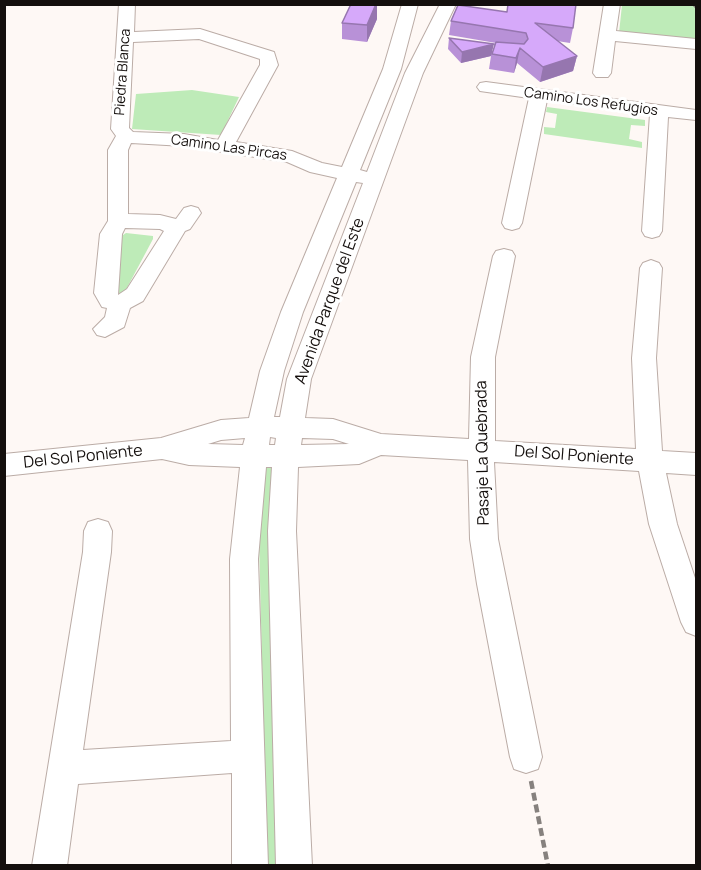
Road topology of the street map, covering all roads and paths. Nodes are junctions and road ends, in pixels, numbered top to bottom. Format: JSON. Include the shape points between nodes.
{"nodes":[{"id":1,"x":127,"y":4,"type":"edge"},
{"id":2,"x":403,"y":4,"type":"edge"},
{"id":3,"x":612,"y":4,"type":"edge"},
{"id":4,"x":693,"y":4,"type":"edge"},
{"id":5,"x":410,"y":5,"type":"edge"},
{"id":6,"x":447,"y":7,"type":"edge"},
{"id":7,"x":696,"y":8,"type":"edge"},
{"id":8,"x":608,"y":35,"type":"junction"},
{"id":9,"x":125,"y":37,"type":"junction"},
{"id":10,"x":696,"y":45,"type":"edge"},
{"id":11,"x":602,"y":73,"type":"junction"},
{"id":12,"x":486,"y":87,"type":"dead end"},
{"id":13,"x":539,"y":94,"type":"junction"},
{"id":14,"x":581,"y":100,"type":"junction"},
{"id":15,"x":609,"y":105,"type":"junction"},
{"id":16,"x":659,"y":111,"type":"junction"},
{"id":17,"x":696,"y":115,"type":"edge"},
{"id":18,"x":126,"y":136,"type":"junction"},
{"id":19,"x":224,"y":146,"type":"junction"},
{"id":20,"x":351,"y":166,"type":"junction"},
{"id":21,"x":377,"y":171,"type":"junction"},
{"id":22,"x":191,"y":213,"type":"dead end"},
{"id":23,"x":118,"y":221,"type":"junction"},
{"id":24,"x":512,"y":223,"type":"dead end"},
{"id":25,"x":174,"y":228,"type":"junction"},
{"id":26,"x":652,"y":231,"type":"dead end"},
{"id":27,"x":504,"y":256,"type":"dead end"},
{"id":28,"x":651,"y":268,"type":"dead end"},
{"id":29,"x":119,"y":304,"type":"junction"},
{"id":30,"x":105,"y":329,"type":"dead end"},
{"id":31,"x":259,"y":427,"type":"junction"},
{"id":32,"x":291,"y":427,"type":"junction"},
{"id":33,"x":379,"y":444,"type":"junction"},
{"id":34,"x":161,"y":449,"type":"junction"},
{"id":35,"x":480,"y":450,"type":"junction"},
{"id":36,"x":254,"y":455,"type":"junction"},
{"id":37,"x":286,"y":455,"type":"junction"},
{"id":38,"x":650,"y":461,"type":"junction"},
{"id":39,"x":696,"y":464,"type":"edge"},
{"id":40,"x":4,"y":465,"type":"edge"},
{"id":41,"x":98,"y":531,"type":"dead end"},
{"id":42,"x":696,"y":622,"type":"edge"},
{"id":43,"x":247,"y":756,"type":"junction"},
{"id":44,"x":526,"y":757,"type":"joint"},
{"id":45,"x":64,"y":768,"type":"junction"},
{"id":46,"x":49,"y":866,"type":"edge"},
{"id":47,"x":250,"y":866,"type":"edge"},
{"id":48,"x":294,"y":866,"type":"edge"},
{"id":49,"x":548,"y":866,"type":"edge"}],
"edges":[{"from":1,"to":9,"type":"street","name":"Piedra Blanca"},
{"from":2,"to":5,"type":"street"},
{"from":3,"to":8,"type":"street"},
{"from":4,"to":7,"type":"path"},
{"from":5,"to":6,"type":"street"},
{"from":5,"to":20,"type":"street","name":"Avenida Parque del Este","via":[[395,60]]},
{"from":6,"to":21,"type":"street","name":"Avenida Parque del Este","via":[[438,41]]},
{"from":8,"to":10,"type":"street"},
{"from":8,"to":11,"type":"street"},
{"from":9,"to":18,"type":"street","name":"Piedra Blanca","via":[[120,129]]},
{"from":9,"to":19,"type":"street","via":[[200,34],[274,52]]},
{"from":11,"to":14,"type":"street","via":[[589,80]]},
{"from":11,"to":15,"type":"street","via":[[610,80]]},
{"from":12,"to":13,"type":"street","name":"Camino Los Refugios"},
{"from":13,"to":14,"type":"street","name":"Camino Los Refugios"},
{"from":13,"to":24,"type":"street"},
{"from":14,"to":15,"type":"street","name":"Camino Los Refugios"},
{"from":15,"to":16,"type":"street","name":"Camino Los Refugios"},
{"from":16,"to":17,"type":"street","name":"Camino Los Refugios"},
{"from":16,"to":26,"type":"street"},
{"from":18,"to":19,"type":"street","name":"Camino Las Pircas"},
{"from":18,"to":23,"type":"street","via":[[118,150]]},
{"from":19,"to":20,"type":"street","name":"Camino Las Pircas","via":[[297,158],[317,168]]},
{"from":20,"to":21,"type":"street","name":"Camino Las Pircas"},
{"from":20,"to":31,"type":"street","name":"Avenida Parque del Este","via":[[282,340]]},
{"from":21,"to":32,"type":"street","name":"Avenida Parque del Este","via":[[299,379]]},
{"from":22,"to":25,"type":"street"},
{"from":23,"to":25,"type":"street","via":[[160,222]]},
{"from":23,"to":29,"type":"street","via":[[111,234],[105,293],[110,301]]},
{"from":25,"to":29,"type":"street","via":[[138,291]]},
{"from":27,"to":35,"type":"street","name":"Pasaje La Quebrada","via":[[483,357]]},
{"from":28,"to":38,"type":"street","via":[[644,358]]},
{"from":29,"to":30,"type":"street","via":[[116,321]]},
{"from":31,"to":32,"type":"street","name":"Del Sol Poniente"},
{"from":31,"to":34,"type":"street","name":"Del Sol Poniente","via":[[220,430]]},
{"from":31,"to":36,"type":"street","name":"Avenida Parque del Este"},
{"from":32,"to":33,"type":"street","name":"Del Sol Poniente","via":[[333,429]]},
{"from":32,"to":37,"type":"street","name":"Avenida Parque del Este"},
{"from":33,"to":35,"type":"street","name":"Del Sol Poniente"},
{"from":33,"to":37,"type":"street","name":"Del Sol Poniente","via":[[359,453],[334,456]]},
{"from":34,"to":36,"type":"street","name":"Del Sol Poniente","via":[[189,454]]},
{"from":34,"to":40,"type":"street","name":"Del Sol Poniente"},
{"from":35,"to":38,"type":"street","name":"Del Sol Poniente"},
{"from":35,"to":44,"type":"street","name":"Pasaje La Quebrada","via":[[484,539]]},
{"from":36,"to":37,"type":"street","name":"Del Sol Poniente"},
{"from":36,"to":43,"type":"street","name":"Avenida Parque del Este","via":[[244,559]]},
{"from":37,"to":48,"type":"street","name":"Avenida Parque del Este","via":[[282,543]]},
{"from":38,"to":39,"type":"street","name":"Del Sol Poniente"},
{"from":38,"to":42,"type":"street","via":[[663,524]]},
{"from":41,"to":45,"type":"street"},
{"from":43,"to":45,"type":"street"},
{"from":43,"to":47,"type":"street","name":"Avenida Parque del Este"},
{"from":44,"to":49,"type":"path"},
{"from":45,"to":46,"type":"street"}]}
